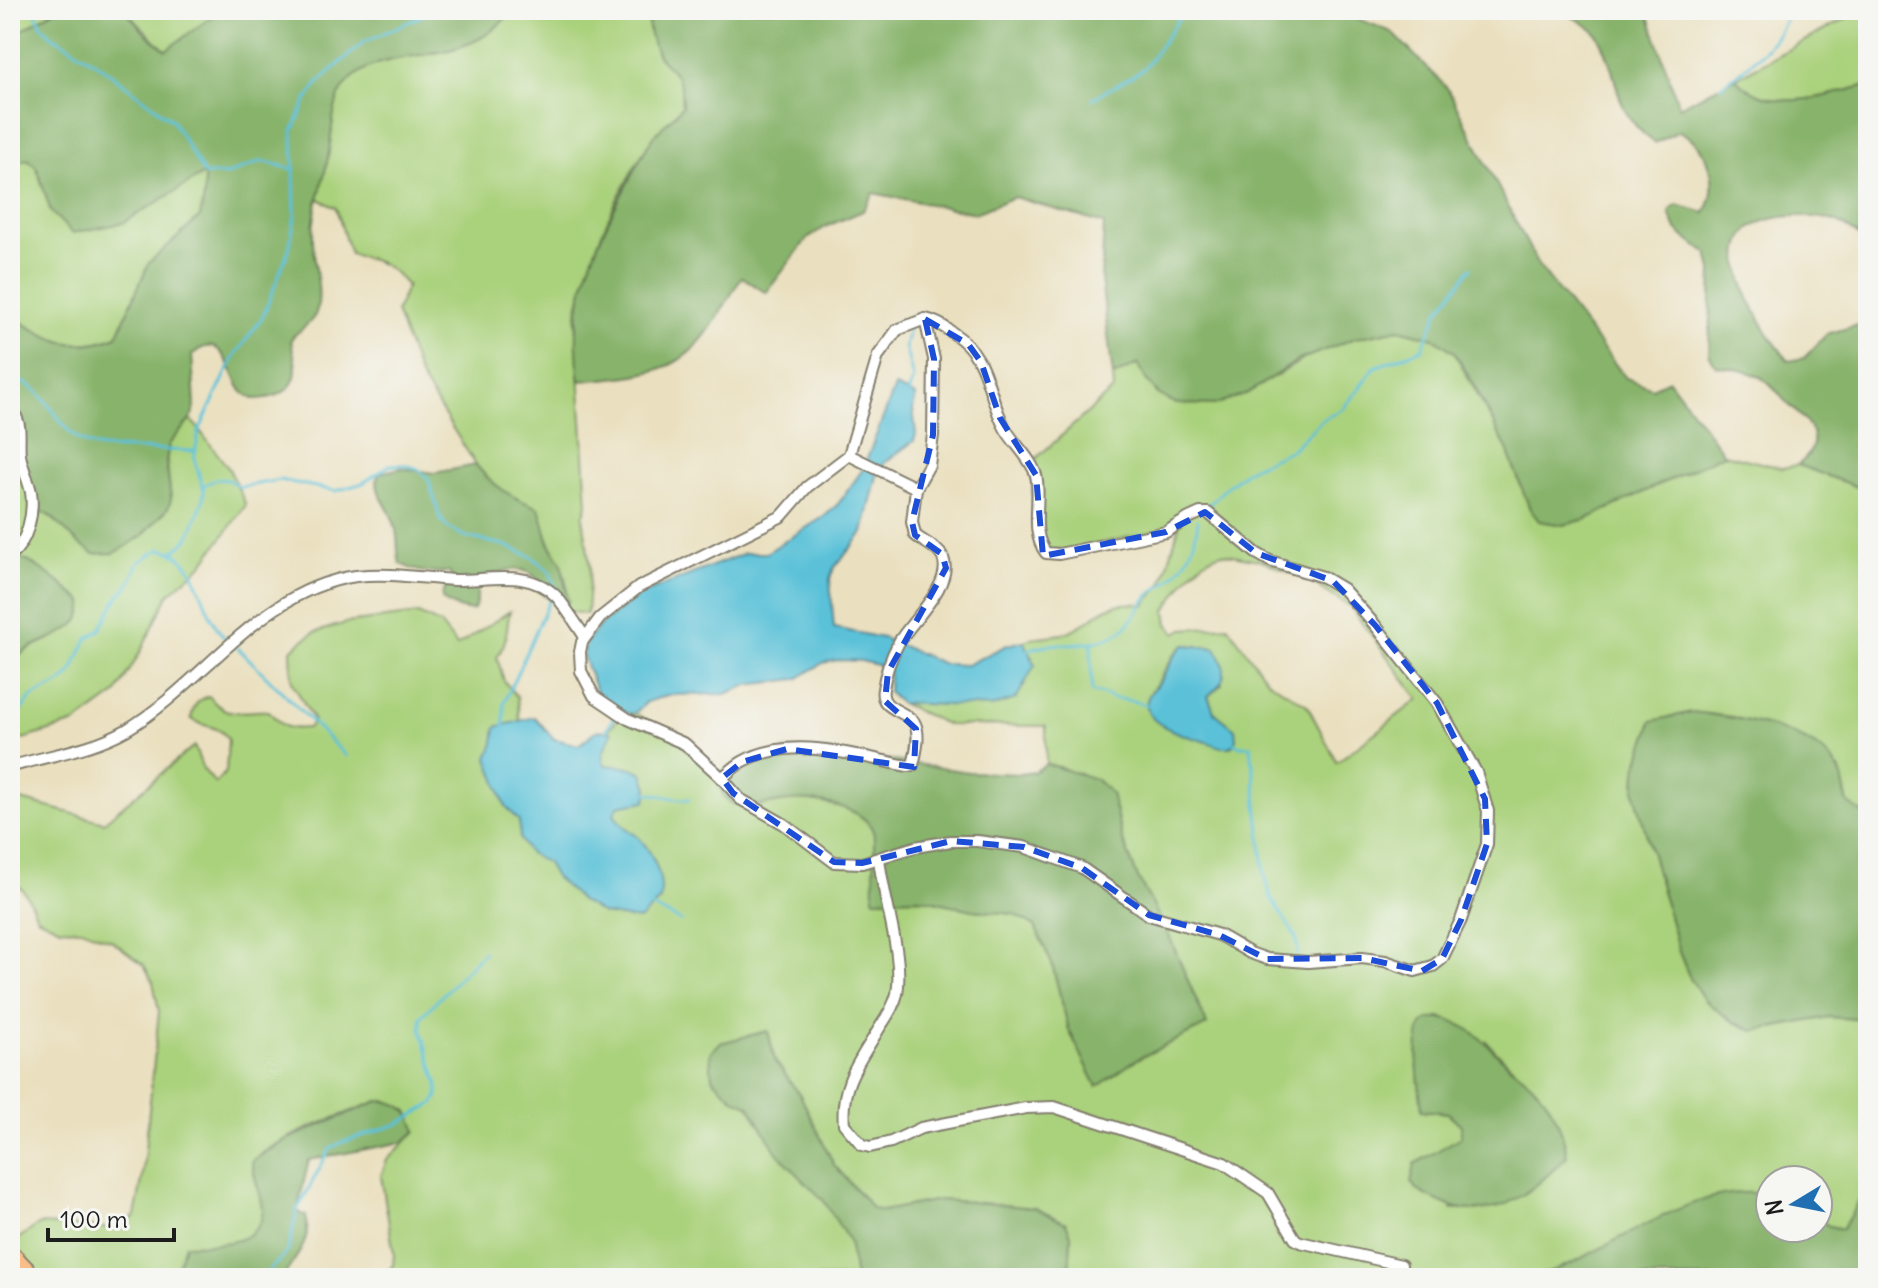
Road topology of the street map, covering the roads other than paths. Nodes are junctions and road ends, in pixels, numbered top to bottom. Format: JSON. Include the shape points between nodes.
{"nodes":[{"id":1,"x":925,"y":319,"type":"junction"},
{"id":2,"x":10,"y":406,"type":"edge"},
{"id":3,"x":849,"y":455,"type":"junction"},
{"id":4,"x":916,"y":488,"type":"junction"},
{"id":5,"x":10,"y":556,"type":"edge"},
{"id":6,"x":585,"y":637,"type":"junction"},
{"id":7,"x":10,"y":767,"type":"edge"},
{"id":8,"x":722,"y":778,"type":"junction"},
{"id":9,"x":879,"y":858,"type":"junction"},
{"id":10,"x":10,"y":1250,"type":"edge"},
{"id":11,"x":1401,"y":1265,"type":"dead end"},
{"id":12,"x":37,"y":1278,"type":"edge"}],
"edges":[{"from":1,"to":3,"type":"street","via":[[897,330],[878,356]]},
{"from":1,"to":4,"type":"street","via":[[934,359],[933,435],[929,465]]},
{"from":1,"to":9,"type":"street","via":[[968,344],[981,362],[1000,418],[1036,475],[1036,514],[1046,553],[1166,532],[1205,512],[1256,553],[1333,581],[1437,703],[1476,772],[1488,811],[1487,844],[1442,959],[1422,971],[1362,958],[1267,959],[1219,935],[1149,915],[1082,868],[1024,847],[951,841]]},
{"from":2,"to":5,"type":"street","via":[[21,430],[20,455],[32,507],[27,530]]},
{"from":3,"to":4,"type":"street"},
{"from":3,"to":6,"type":"street","via":[[807,487],[782,516],[625,595]]},
{"from":4,"to":8,"type":"street","via":[[915,535],[942,554],[946,568],[936,592],[899,643],[883,690],[891,708],[915,726],[913,765],[821,749],[787,749],[742,762]]},
{"from":6,"to":7,"type":"street","via":[[557,598],[535,581],[390,573],[339,579],[280,605],[127,729]]},
{"from":6,"to":8,"type":"street","via":[[581,671],[594,696],[628,719],[685,744]]},
{"from":8,"to":9,"type":"street","via":[[740,799],[834,862]]},
{"from":9,"to":11,"type":"street","via":[[898,985],[892,1009],[844,1093],[844,1124],[862,1145],[879,1146],[931,1126],[1054,1107],[1224,1163],[1268,1193],[1300,1242]]},
{"from":10,"to":12,"type":"main road"}]}
